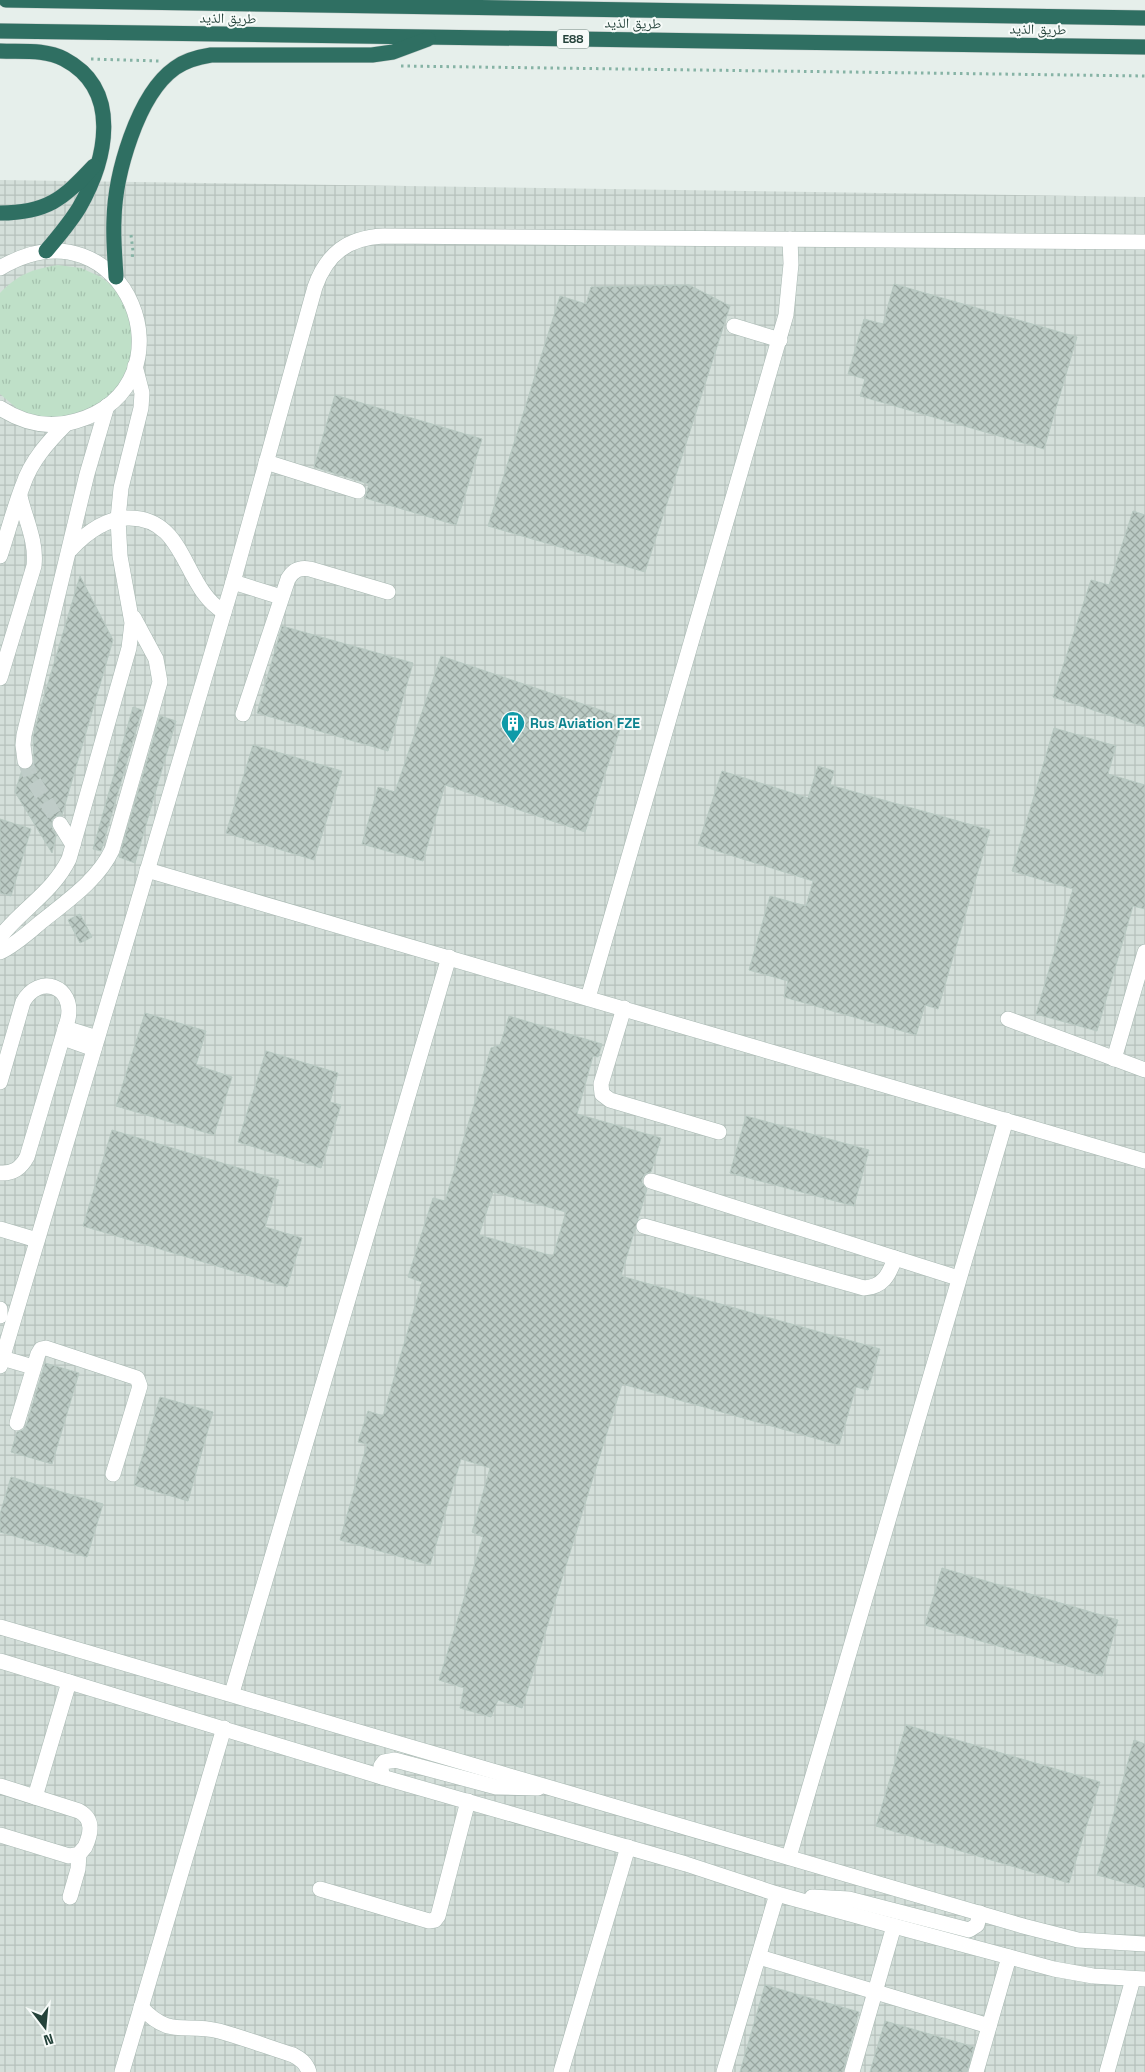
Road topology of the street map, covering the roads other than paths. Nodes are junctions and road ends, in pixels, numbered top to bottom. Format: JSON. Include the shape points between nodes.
{"nodes":[{"id":1,"x":6,"y":0,"type":"edge"},
{"id":2,"x":80,"y":1,"type":"edge"},
{"id":3,"x":1145,"y":18,"type":"edge"},
{"id":4,"x":0,"y":31,"type":"edge"},
{"id":5,"x":434,"y":37,"type":"junction"},
{"id":6,"x":1145,"y":47,"type":"edge"},
{"id":7,"x":0,"y":51,"type":"edge"},
{"id":8,"x":98,"y":161,"type":"junction"},
{"id":9,"x":0,"y":213,"type":"edge"},
{"id":10,"x":790,"y":239,"type":"junction"},
{"id":11,"x":1145,"y":242,"type":"edge"},
{"id":12,"x":46,"y":251,"type":"junction"},
{"id":13,"x":0,"y":257,"type":"edge"},
{"id":14,"x":17,"y":258,"type":"junction"},
{"id":15,"x":0,"y":268,"type":"edge"},
{"id":16,"x":116,"y":277,"type":"junction"},
{"id":17,"x":734,"y":326,"type":"dead end"},
{"id":18,"x":780,"y":340,"type":"junction"},
{"id":19,"x":135,"y":366,"type":"junction"},
{"id":20,"x":106,"y":406,"type":"junction"},
{"id":21,"x":0,"y":408,"type":"edge"},
{"id":22,"x":66,"y":424,"type":"junction"},
{"id":23,"x":266,"y":462,"type":"junction"},
{"id":24,"x":358,"y":491,"type":"dead end"},
{"id":25,"x":20,"y":496,"type":"junction"},
{"id":26,"x":118,"y":518,"type":"junction"},
{"id":27,"x":70,"y":550,"type":"junction"},
{"id":28,"x":0,"y":556,"type":"edge"},
{"id":29,"x":233,"y":582,"type":"junction"},
{"id":30,"x":388,"y":592,"type":"dead end"},
{"id":31,"x":281,"y":597,"type":"junction"},
{"id":32,"x":131,"y":611,"type":"junction"},
{"id":33,"x":224,"y":612,"type":"junction"},
{"id":34,"x":0,"y":678,"type":"edge"},
{"id":35,"x":243,"y":714,"type":"dead end"},
{"id":36,"x":24,"y":761,"type":"tunnel mouth"},
{"id":37,"x":60,"y":824,"type":"tunnel mouth"},
{"id":38,"x":73,"y":845,"type":"junction"},
{"id":39,"x":147,"y":870,"type":"junction"},
{"id":40,"x":0,"y":937,"type":"edge"},
{"id":41,"x":0,"y":952,"type":"edge"},
{"id":42,"x":1145,"y":952,"type":"edge"},
{"id":43,"x":449,"y":957,"type":"junction"},
{"id":44,"x":588,"y":998,"type":"junction"},
{"id":45,"x":624,"y":1008,"type":"junction"},
{"id":46,"x":1008,"y":1020,"type":"dead end"},
{"id":47,"x":64,"y":1033,"type":"junction"},
{"id":48,"x":95,"y":1044,"type":"junction"},
{"id":49,"x":1114,"y":1059,"type":"junction"},
{"id":50,"x":1145,"y":1070,"type":"edge"},
{"id":51,"x":0,"y":1082,"type":"edge"},
{"id":52,"x":1006,"y":1120,"type":"junction"},
{"id":53,"x":719,"y":1132,"type":"dead end"},
{"id":54,"x":1144,"y":1159,"type":"edge"},
{"id":55,"x":0,"y":1173,"type":"edge"},
{"id":56,"x":651,"y":1181,"type":"dead end"},
{"id":57,"x":644,"y":1226,"type":"dead end"},
{"id":58,"x":0,"y":1229,"type":"edge"},
{"id":59,"x":37,"y":1240,"type":"junction"},
{"id":60,"x":895,"y":1258,"type":"junction"},
{"id":61,"x":958,"y":1278,"type":"junction"},
{"id":62,"x":0,"y":1309,"type":"edge"},
{"id":63,"x":0,"y":1316,"type":"edge"},
{"id":64,"x":1,"y":1362,"type":"edge"},
{"id":65,"x":34,"y":1367,"type":"junction"},
{"id":66,"x":17,"y":1422,"type":"dead end"},
{"id":67,"x":112,"y":1474,"type":"dead end"},
{"id":68,"x":0,"y":1627,"type":"edge"},
{"id":69,"x":0,"y":1661,"type":"edge"},
{"id":70,"x":68,"y":1682,"type":"junction"},
{"id":71,"x":232,"y":1693,"type":"junction"},
{"id":72,"x":224,"y":1728,"type":"junction"},
{"id":73,"x":382,"y":1777,"type":"junction"},
{"id":74,"x":0,"y":1786,"type":"edge"},
{"id":75,"x":549,"y":1787,"type":"junction"},
{"id":76,"x":35,"y":1797,"type":"junction"},
{"id":77,"x":468,"y":1801,"type":"junction"},
{"id":78,"x":0,"y":1835,"type":"edge"},
{"id":79,"x":628,"y":1847,"type":"junction"},
{"id":80,"x":79,"y":1854,"type":"junction"},
{"id":81,"x":789,"y":1857,"type":"junction"},
{"id":82,"x":320,"y":1889,"type":"dead end"},
{"id":83,"x":778,"y":1894,"type":"junction"},
{"id":84,"x":70,"y":1897,"type":"dead end"},
{"id":85,"x":798,"y":1898,"type":"junction"},
{"id":86,"x":980,"y":1913,"type":"junction"},
{"id":87,"x":894,"y":1926,"type":"junction"},
{"id":88,"x":1145,"y":1944,"type":"edge"},
{"id":89,"x":759,"y":1957,"type":"junction"},
{"id":90,"x":1009,"y":1957,"type":"junction"},
{"id":91,"x":1139,"y":1978,"type":"edge"},
{"id":92,"x":876,"y":1992,"type":"junction"},
{"id":93,"x":141,"y":2007,"type":"junction"},
{"id":94,"x":989,"y":2026,"type":"junction"},
{"id":95,"x":122,"y":2072,"type":"edge"},
{"id":96,"x":309,"y":2072,"type":"edge"},
{"id":97,"x":561,"y":2072,"type":"edge"},
{"id":98,"x":724,"y":2072,"type":"edge"},
{"id":99,"x":852,"y":2072,"type":"edge"},
{"id":100,"x":976,"y":2072,"type":"edge"},
{"id":101,"x":1106,"y":2072,"type":"edge"}],
"edges":[{"from":1,"to":2,"type":"highway","name":"طريق الذيد","number":"E88"},
{"from":2,"to":3,"type":"highway","name":"طريق الذيد","number":"E88"},
{"from":4,"to":5,"type":"highway","name":"طريق الذيد","number":"E88"},
{"from":5,"to":6,"type":"highway","name":"طريق الذيد","number":"E88"},
{"from":5,"to":16,"type":"highway","via":[[414,46],[372,55],[211,55],[186,62],[170,72],[157,86],[131,137],[122,164],[114,220]]},
{"from":7,"to":8,"type":"highway","via":[[40,53],[63,59],[88,78],[102,106],[105,121]]},
{"from":8,"to":9,"type":"highway","via":[[71,191],[53,203],[33,211]]},
{"from":8,"to":12,"type":"highway","via":[[79,207]]},
{"from":10,"to":11,"type":"street"},
{"from":10,"to":18,"type":"street","via":[[790,290]]},
{"from":10,"to":23,"type":"street","via":[[384,236],[353,242],[334,254],[320,272]]},
{"from":12,"to":14,"type":"street"},
{"from":12,"to":16,"type":"street","via":[[84,256]]},
{"from":13,"to":14,"type":"street"},
{"from":14,"to":15,"type":"street"},
{"from":16,"to":19,"type":"street","via":[[135,309],[139,337]]},
{"from":17,"to":18,"type":"street"},
{"from":18,"to":44,"type":"street"},
{"from":19,"to":20,"type":"street","via":[[119,395]]},
{"from":19,"to":26,"type":"street","via":[[142,393],[141,408],[121,488]]},
{"from":20,"to":22,"type":"street","via":[[87,418]]},
{"from":20,"to":27,"type":"street"},
{"from":21,"to":22,"type":"street","via":[[32,423]]},
{"from":22,"to":25,"type":"street","via":[[34,462]]},
{"from":23,"to":24,"type":"street"},
{"from":23,"to":29,"type":"street"},
{"from":25,"to":28,"type":"street"},
{"from":25,"to":34,"type":"street","via":[[36,555]]},
{"from":26,"to":27,"type":"street","via":[[83,536]]},
{"from":26,"to":32,"type":"street","via":[[120,556]]},
{"from":26,"to":33,"type":"street","via":[[136,518],[155,524],[170,535],[205,596]]},
{"from":27,"to":36,"type":"street","via":[[24,734]]},
{"from":29,"to":31,"type":"street"},
{"from":29,"to":33,"type":"street"},
{"from":30,"to":31,"type":"street","via":[[299,568],[290,574]]},
{"from":31,"to":35,"type":"street"},
{"from":32,"to":38,"type":"street","via":[[129,648]]},
{"from":32,"to":41,"type":"street","via":[[156,659],[160,682],[112,850],[100,870],[78,891]]},
{"from":33,"to":39,"type":"street"},
{"from":37,"to":38,"type":"street"},
{"from":38,"to":40,"type":"street","via":[[58,878]]},
{"from":39,"to":43,"type":"street"},
{"from":39,"to":48,"type":"street"},
{"from":42,"to":49,"type":"street"},
{"from":43,"to":44,"type":"street"},
{"from":43,"to":71,"type":"street"},
{"from":44,"to":45,"type":"street"},
{"from":45,"to":52,"type":"street"},
{"from":45,"to":53,"type":"street","via":[[601,1084],[602,1094],[610,1100]]},
{"from":46,"to":49,"type":"street"},
{"from":47,"to":48,"type":"street"},
{"from":47,"to":51,"type":"street","via":[[70,1009],[68,1000],[54,987],[35,988],[23,1002]]},
{"from":47,"to":55,"type":"street","via":[[27,1157],[15,1171]]},
{"from":48,"to":59,"type":"street"},
{"from":49,"to":50,"type":"street"},
{"from":52,"to":54,"type":"street"},
{"from":52,"to":61,"type":"street"},
{"from":56,"to":60,"type":"street"},
{"from":57,"to":60,"type":"street","via":[[864,1288],[872,1288],[886,1279]]},
{"from":58,"to":59,"type":"street"},
{"from":59,"to":64,"type":"street"},
{"from":60,"to":61,"type":"street"},
{"from":61,"to":81,"type":"street"},
{"from":62,"to":63,"type":"street"},
{"from":64,"to":65,"type":"street"},
{"from":65,"to":66,"type":"street"},
{"from":65,"to":67,"type":"street","via":[[39,1351],[44,1348],[139,1380],[140,1386]]},
{"from":68,"to":71,"type":"street"},
{"from":69,"to":70,"type":"street"},
{"from":70,"to":72,"type":"street"},
{"from":70,"to":76,"type":"street"},
{"from":71,"to":75,"type":"street"},
{"from":72,"to":73,"type":"street"},
{"from":72,"to":93,"type":"street"},
{"from":73,"to":75,"type":"street","via":[[381,1766],[394,1760],[496,1787]]},
{"from":73,"to":77,"type":"street"},
{"from":74,"to":76,"type":"street"},
{"from":75,"to":81,"type":"street"},
{"from":76,"to":80,"type":"street","via":[[86,1816],[90,1830],[85,1847]]},
{"from":77,"to":79,"type":"street"},
{"from":77,"to":82,"type":"street","via":[[435,1920],[429,1921]]},
{"from":78,"to":80,"type":"street","via":[[69,1856]]},
{"from":79,"to":83,"type":"street"},
{"from":79,"to":97,"type":"street"},
{"from":80,"to":84,"type":"street"},
{"from":81,"to":86,"type":"street"},
{"from":83,"to":85,"type":"street"},
{"from":83,"to":89,"type":"street"},
{"from":85,"to":86,"type":"street","via":[[849,1899],[969,1930],[977,1925]]},
{"from":85,"to":87,"type":"street"},
{"from":86,"to":88,"type":"street","via":[[1078,1940]]},
{"from":87,"to":90,"type":"street"},
{"from":87,"to":92,"type":"street"},
{"from":89,"to":92,"type":"street"},
{"from":89,"to":98,"type":"street"},
{"from":90,"to":91,"type":"street","via":[[1093,1976]]},
{"from":90,"to":94,"type":"street"},
{"from":91,"to":101,"type":"street"},
{"from":92,"to":94,"type":"street"},
{"from":92,"to":99,"type":"street"},
{"from":93,"to":95,"type":"street"},
{"from":93,"to":96,"type":"street","via":[[158,2023],[169,2027],[218,2031],[293,2055],[301,2059]]},
{"from":94,"to":100,"type":"street"}]}
